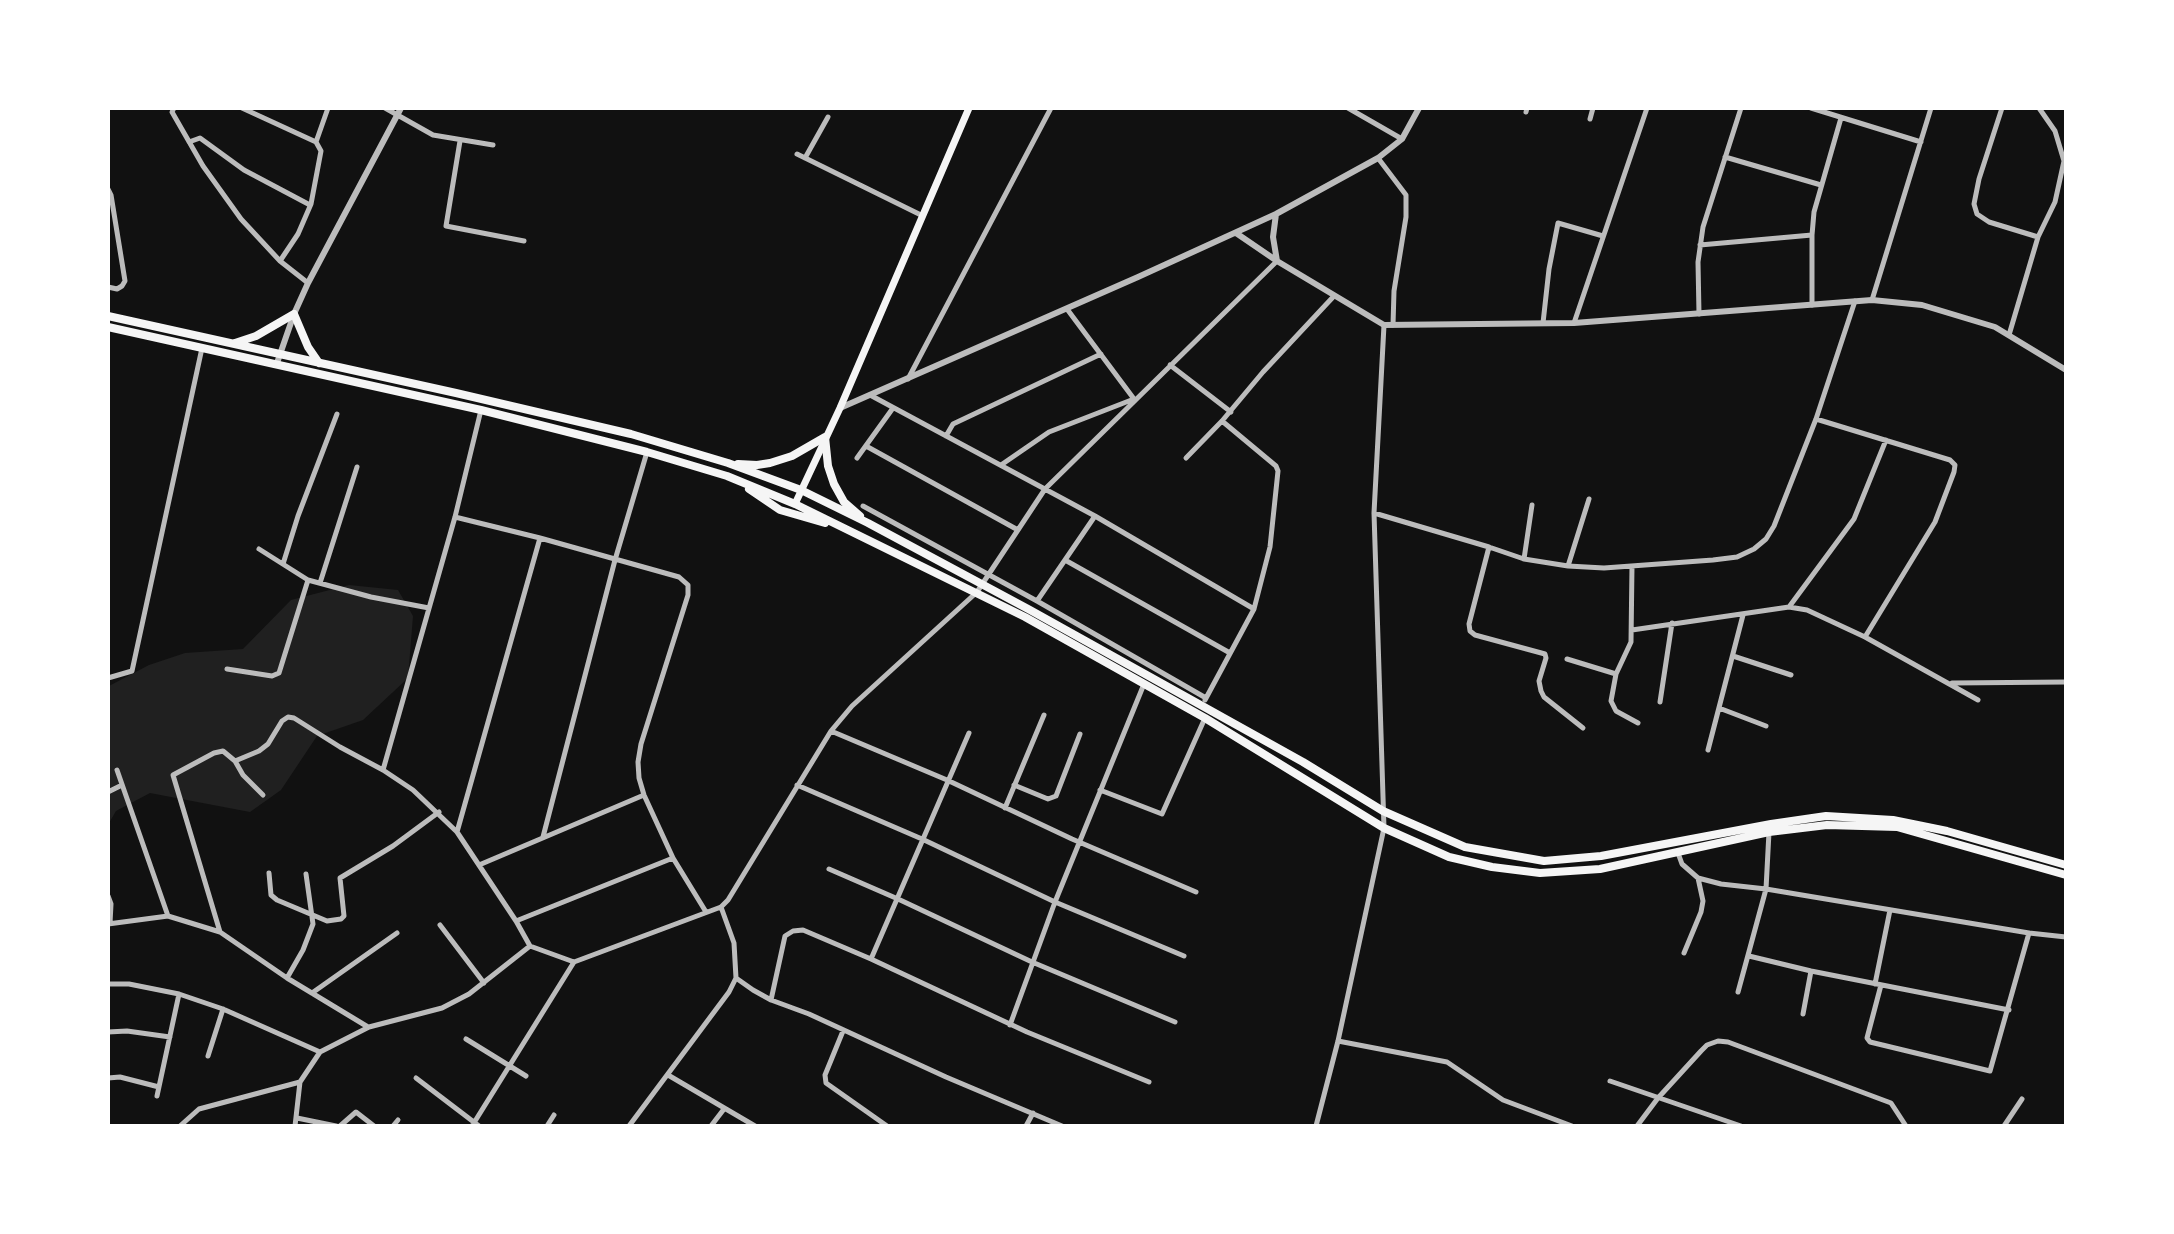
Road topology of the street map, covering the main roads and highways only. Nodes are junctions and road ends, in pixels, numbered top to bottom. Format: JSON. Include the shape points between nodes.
{"nodes":[{"id":1,"x":969,"y":108,"type":"edge"},
{"id":2,"x":108,"y":316,"type":"edge"},
{"id":3,"x":108,"y":327,"type":"edge"},
{"id":4,"x":232,"y":344,"type":"junction"},
{"id":5,"x":279,"y":359,"type":"junction"},
{"id":6,"x":319,"y":363,"type":"junction"},
{"id":7,"x":825,"y":438,"type":"junction"},
{"id":8,"x":728,"y":463,"type":"junction"},
{"id":9,"x":741,"y":482,"type":"junction"},
{"id":10,"x":802,"y":490,"type":"junction"},
{"id":11,"x":795,"y":505,"type":"junction"},
{"id":12,"x":868,"y":523,"type":"junction"},
{"id":13,"x":839,"y":525,"type":"junction"},
{"id":14,"x":979,"y":589,"type":"junction"},
{"id":15,"x":2066,"y":864,"type":"edge"},
{"id":16,"x":2066,"y":875,"type":"edge"}],
"edges":[{"from":1,"to":7,"type":"main road"},
{"from":2,"to":4,"type":"main road"},
{"from":3,"to":5,"type":"main road"},
{"from":4,"to":5,"type":"main road"},
{"from":4,"to":6,"type":"main road","via":[[294,314]]},
{"from":5,"to":6,"type":"main road"},
{"from":5,"to":9,"type":"main road","via":[[648,453]]},
{"from":6,"to":8,"type":"main road","via":[[618,431]]},
{"from":7,"to":8,"type":"main road","via":[[770,463]]},
{"from":7,"to":10,"type":"main road"},
{"from":7,"to":12,"type":"main road","via":[[834,484],[844,502]]},
{"from":8,"to":10,"type":"main road"},
{"from":9,"to":11,"type":"main road"},
{"from":9,"to":13,"type":"main road","via":[[780,510]]},
{"from":10,"to":11,"type":"main road"},
{"from":10,"to":12,"type":"main road"},
{"from":11,"to":13,"type":"main road"},
{"from":12,"to":14,"type":"main road"},
{"from":13,"to":14,"type":"main road"},
{"from":14,"to":15,"type":"main road","via":[[1204,702],[1383,811],[1465,847],[1544,860],[1601,856],[1826,816],[1893,820]]},
{"from":14,"to":16,"type":"main road","via":[[1205,718],[1384,828],[1449,857],[1540,873],[1600,869],[1769,832],[1827,825],[1897,827]]}]}
